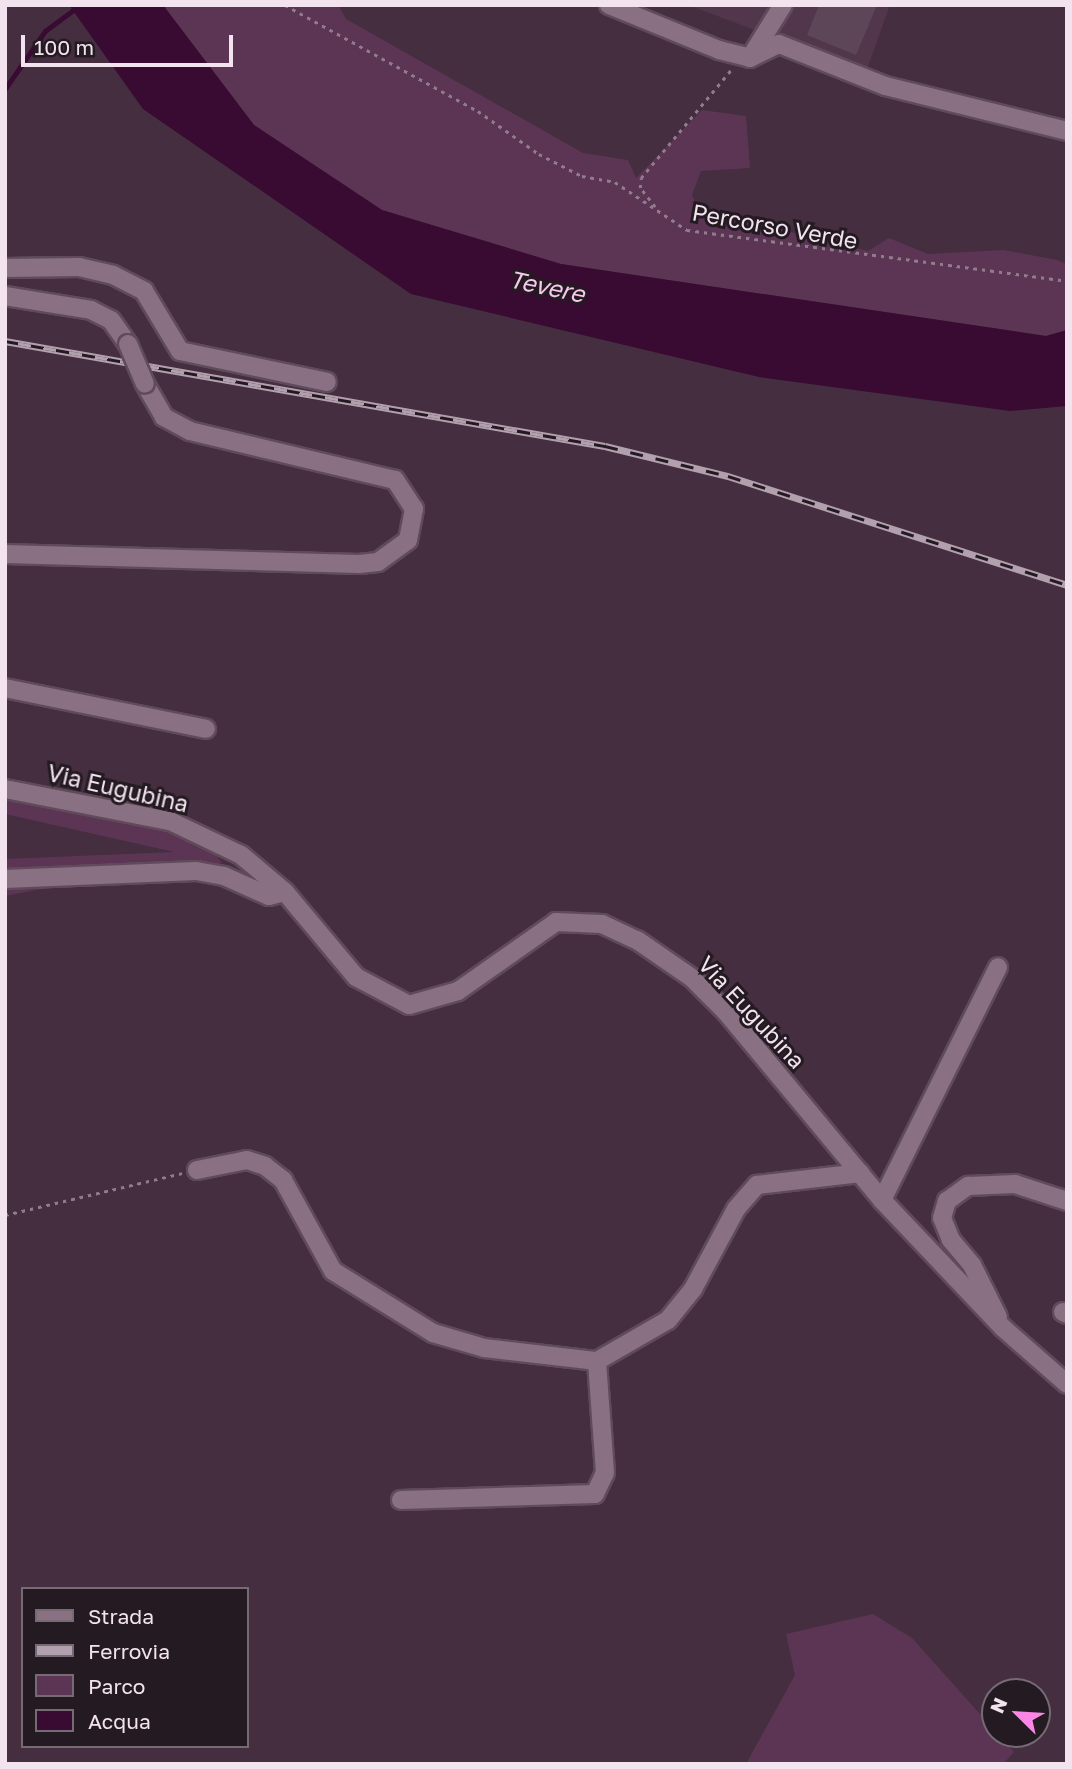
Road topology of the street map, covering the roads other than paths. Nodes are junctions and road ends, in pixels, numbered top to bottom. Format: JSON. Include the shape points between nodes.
{"nodes":[{"id":1,"x":609,"y":5,"type":"edge"},
{"id":2,"x":783,"y":5,"type":"edge"},
{"id":3,"x":750,"y":58,"type":"junction"},
{"id":4,"x":1067,"y":131,"type":"edge"},
{"id":5,"x":5,"y":268,"type":"edge"},
{"id":6,"x":5,"y":296,"type":"edge"},
{"id":7,"x":327,"y":382,"type":"dead end"},
{"id":8,"x":5,"y":554,"type":"edge"},
{"id":9,"x":5,"y":688,"type":"edge"},
{"id":10,"x":206,"y":729,"type":"dead end"},
{"id":11,"x":5,"y":789,"type":"edge"},
{"id":12,"x":5,"y":878,"type":"edge"},
{"id":13,"x":285,"y":892,"type":"junction"},
{"id":14,"x":998,"y":967,"type":"dead end"},
{"id":15,"x":197,"y":1170,"type":"road end"},
{"id":16,"x":860,"y":1173,"type":"junction"},
{"id":17,"x":882,"y":1200,"type":"junction"},
{"id":18,"x":1067,"y":1201,"type":"edge"},
{"id":19,"x":1002,"y":1327,"type":"junction"},
{"id":20,"x":597,"y":1361,"type":"junction"},
{"id":21,"x":1067,"y":1384,"type":"edge"},
{"id":22,"x":401,"y":1500,"type":"dead end"}],
"edges":[{"from":1,"to":3,"type":"street"},
{"from":2,"to":3,"type":"street"},
{"from":3,"to":4,"type":"street","via":[[779,44],[885,86]]},
{"from":5,"to":7,"type":"street","via":[[79,267],[113,275],[144,291],[180,351]]},
{"from":6,"to":8,"type":"street","bridge":true,"via":[[82,307],[111,320],[164,416],[190,431],[395,480],[414,509],[408,540],[378,562]]},
{"from":9,"to":10,"type":"street"},
{"from":11,"to":13,"type":"street","name":"Via Eugubina","via":[[170,821],[241,855]]},
{"from":12,"to":13,"type":"street","via":[[196,871],[225,876],[269,896]]},
{"from":13,"to":16,"type":"street","name":"Via Eugubina","via":[[356,977],[409,1005],[458,991],[556,922],[587,921],[620,932],[701,986]]},
{"from":14,"to":17,"type":"street"},
{"from":15,"to":20,"type":"street","via":[[247,1160],[265,1166],[283,1180],[332,1270],[433,1334],[484,1348]]},
{"from":16,"to":17,"type":"street","name":"Via Eugubina"},
{"from":16,"to":20,"type":"street","via":[[757,1185],[736,1209],[693,1289],[668,1320]]},
{"from":17,"to":19,"type":"street","name":"Via Eugubina"},
{"from":18,"to":19,"type":"street","via":[[1015,1184],[968,1185],[947,1201],[942,1218],[951,1240],[972,1265]]},
{"from":19,"to":21,"type":"street","name":"Via Eugubina"},
{"from":20,"to":22,"type":"street","via":[[605,1473],[595,1494]]}]}
